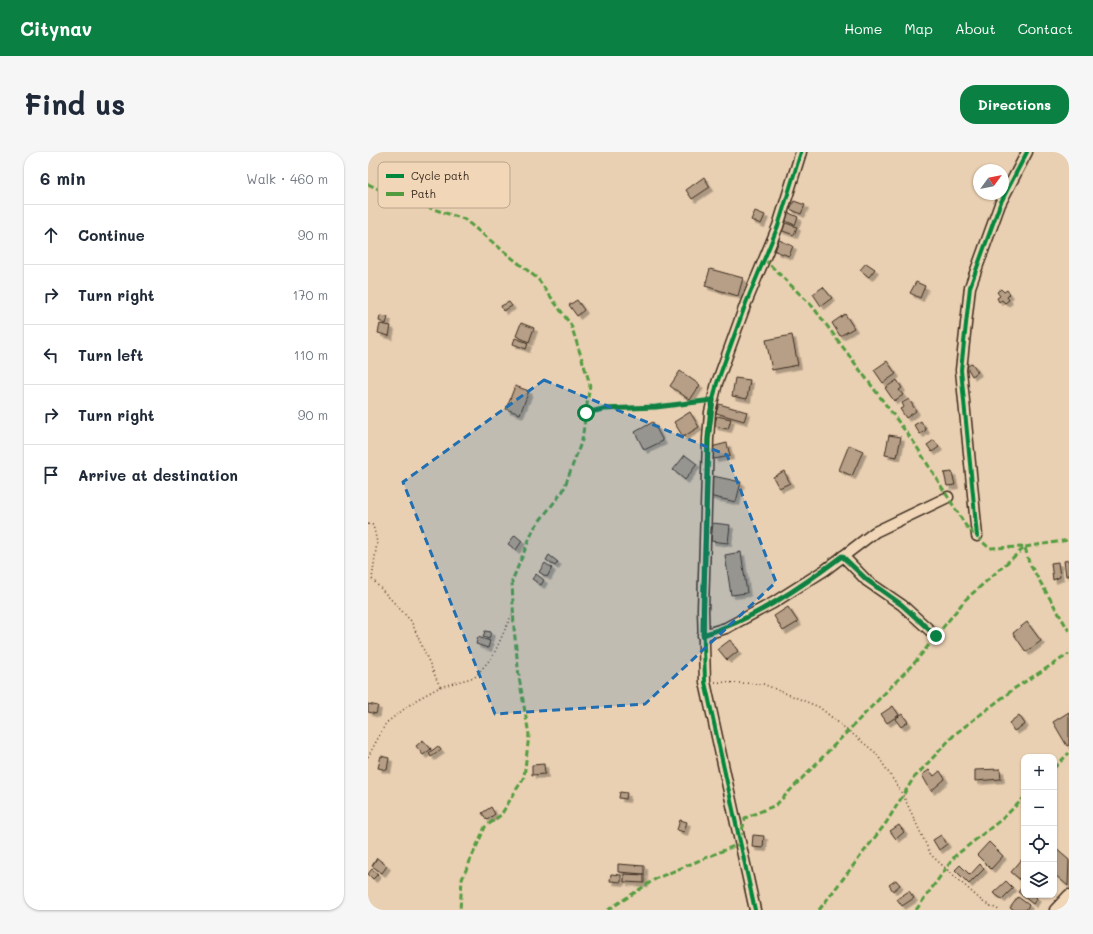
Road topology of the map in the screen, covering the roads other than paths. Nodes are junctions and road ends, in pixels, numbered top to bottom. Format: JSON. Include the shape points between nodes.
{"nodes":[{"id":1,"x":800,"y":152,"type":"edge"},
{"id":2,"x":1026,"y":152,"type":"edge"},
{"id":3,"x":948,"y":497,"type":"dead end"},
{"id":4,"x":977,"y":536,"type":"dead end"},
{"id":5,"x":842,"y":556,"type":"junction"},
{"id":6,"x":703,"y":635,"type":"junction"},
{"id":7,"x":936,"y":636,"type":"dead end"},
{"id":8,"x":1069,"y":896,"type":"edge"},
{"id":9,"x":755,"y":910,"type":"edge"},
{"id":10,"x":1055,"y":910,"type":"edge"}],
"edges":[{"from":1,"to":6,"type":"street","via":[[778,226],[746,303],[713,400],[708,439]]},
{"from":2,"to":4,"type":"street","via":[[1000,204],[970,288],[961,370]]},
{"from":3,"to":5,"type":"street","via":[[874,532]]},
{"from":5,"to":6,"type":"street","via":[[773,603],[726,628]]},
{"from":5,"to":7,"type":"street","via":[[867,580],[902,605]]},
{"from":6,"to":9,"type":"street","via":[[705,682]]},
{"from":8,"to":10,"type":"street"}]}
